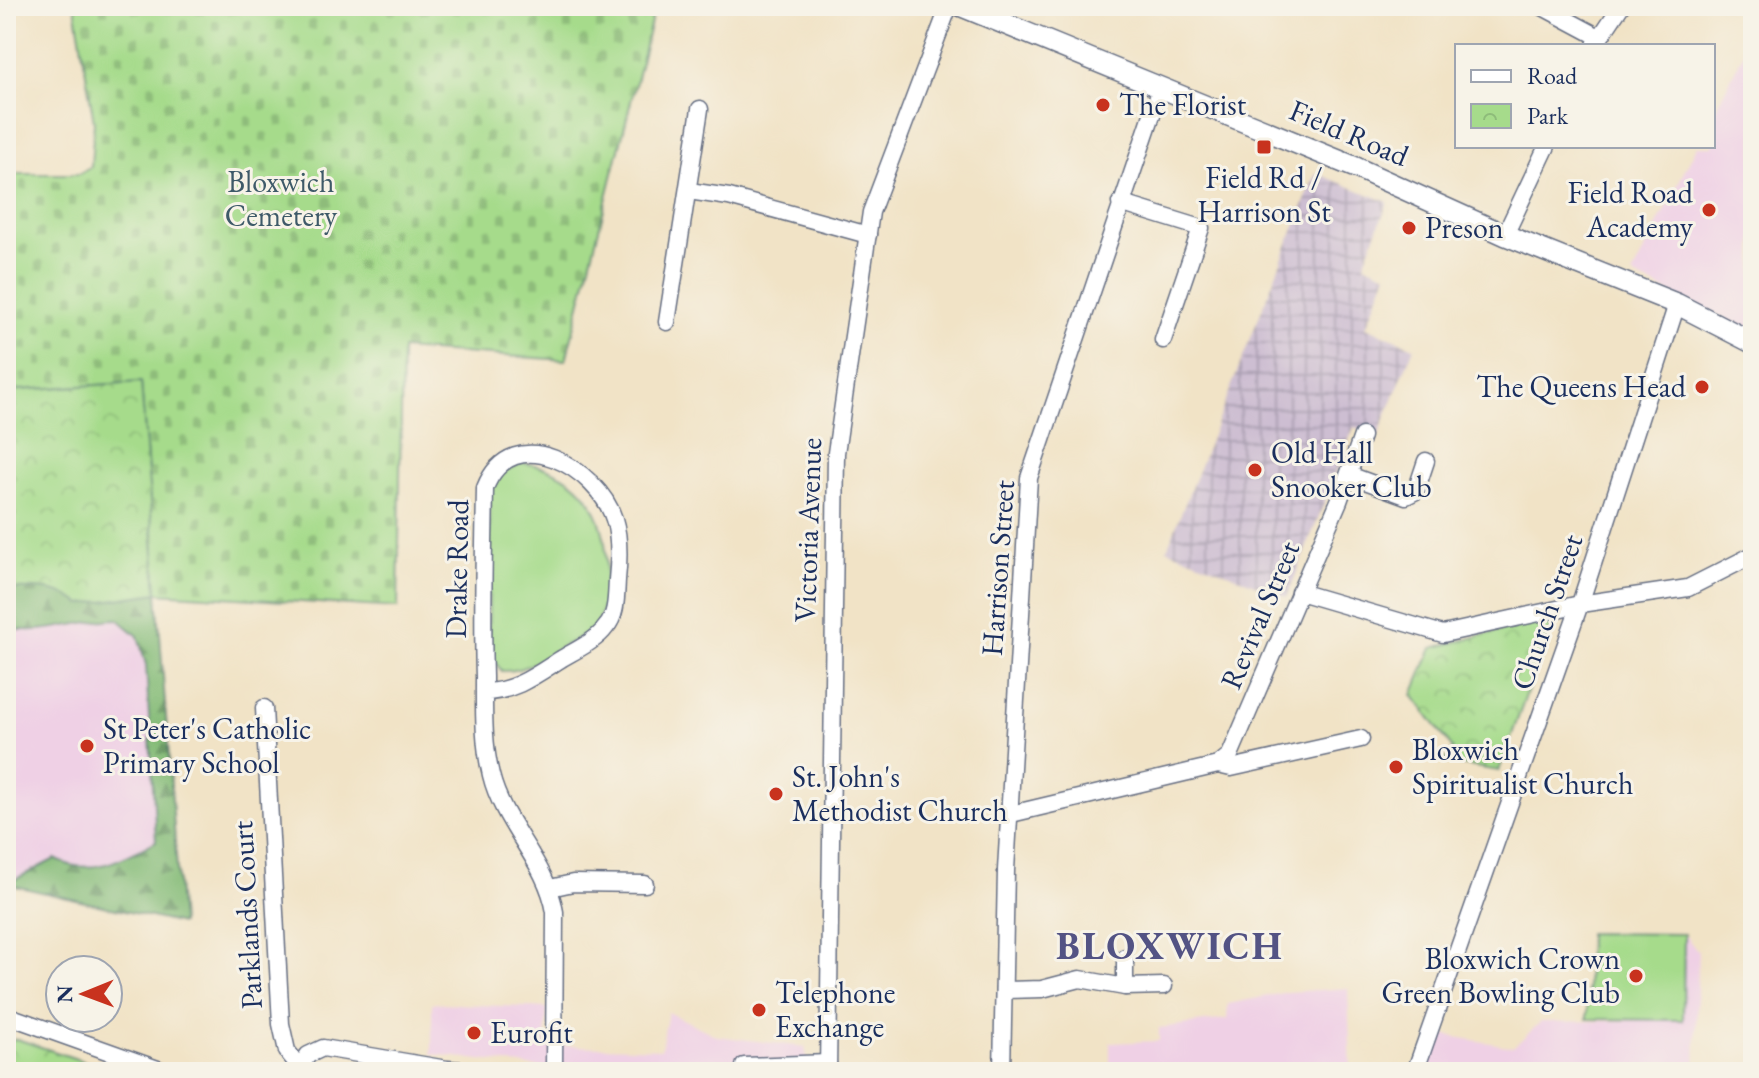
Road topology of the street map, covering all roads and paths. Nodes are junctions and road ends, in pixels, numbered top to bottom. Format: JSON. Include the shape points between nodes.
{"nodes":[{"id":1,"x":949,"y":6,"type":"edge"},
{"id":2,"x":961,"y":6,"type":"edge"},
{"id":3,"x":1541,"y":6,"type":"edge"},
{"id":4,"x":1621,"y":6,"type":"edge"},
{"id":5,"x":1596,"y":42,"type":"edge"},
{"id":6,"x":1161,"y":88,"type":"junction"},
{"id":7,"x":700,"y":109,"type":"dead end"},
{"id":8,"x":1546,"y":148,"type":"edge"},
{"id":9,"x":689,"y":191,"type":"junction"},
{"id":10,"x":1120,"y":203,"type":"junction"},
{"id":11,"x":868,"y":235,"type":"junction"},
{"id":12,"x":1505,"y":235,"type":"junction"},
{"id":13,"x":1677,"y":304,"type":"junction"},
{"id":14,"x":667,"y":322,"type":"dead end"},
{"id":15,"x":1163,"y":340,"type":"dead end"},
{"id":16,"x":1753,"y":343,"type":"edge"},
{"id":17,"x":1362,"y":436,"type":"dead end"},
{"id":18,"x":1426,"y":461,"type":"dead end"},
{"id":19,"x":1349,"y":475,"type":"junction"},
{"id":20,"x":1753,"y":555,"type":"edge"},
{"id":21,"x":1299,"y":592,"type":"junction"},
{"id":22,"x":1580,"y":604,"type":"junction"},
{"id":23,"x":484,"y":692,"type":"junction"},
{"id":24,"x":264,"y":708,"type":"dead end"},
{"id":25,"x":1361,"y":739,"type":"dead end"},
{"id":26,"x":1218,"y":765,"type":"junction"},
{"id":27,"x":1011,"y":814,"type":"junction"},
{"id":28,"x":645,"y":884,"type":"dead end"},
{"id":29,"x":550,"y":888,"type":"junction"},
{"id":30,"x":1125,"y":957,"type":"dead end"},
{"id":31,"x":1164,"y":986,"type":"dead end"},
{"id":32,"x":1125,"y":987,"type":"junction"},
{"id":33,"x":1004,"y":990,"type":"junction"},
{"id":34,"x":9,"y":1019,"type":"edge"},
{"id":35,"x":744,"y":1066,"type":"dead end"},
{"id":36,"x":828,"y":1068,"type":"edge"},
{"id":37,"x":298,"y":1069,"type":"edge"},
{"id":38,"x":166,"y":1072,"type":"edge"},
{"id":39,"x":493,"y":1072,"type":"edge"},
{"id":40,"x":554,"y":1072,"type":"edge"},
{"id":41,"x":1002,"y":1072,"type":"edge"},
{"id":42,"x":1415,"y":1072,"type":"edge"}],
"edges":[{"from":1,"to":11,"type":"street","name":"Victoria Avenue","via":[[888,161]]},
{"from":2,"to":6,"type":"street","name":"Field Road"},
{"from":3,"to":5,"type":"street"},
{"from":4,"to":5,"type":"street"},
{"from":6,"to":10,"type":"street","name":"Harrison Street"},
{"from":6,"to":12,"type":"street","name":"Field Road"},
{"from":7,"to":9,"type":"street"},
{"from":8,"to":12,"type":"street"},
{"from":9,"to":11,"type":"street"},
{"from":9,"to":14,"type":"street","via":[[681,213]]},
{"from":10,"to":15,"type":"street","via":[[1201,228]]},
{"from":10,"to":27,"type":"street","name":"Harrison Street","via":[[1029,478]]},
{"from":11,"to":36,"type":"street","name":"Victoria Avenue","via":[[836,453]]},
{"from":12,"to":13,"type":"street","name":"Field Road"},
{"from":13,"to":16,"type":"street","name":"Field Road"},
{"from":13,"to":22,"type":"street","name":"Church Street"},
{"from":17,"to":19,"type":"street","name":"Revival Street"},
{"from":18,"to":19,"type":"street","via":[[1416,491],[1406,496]]},
{"from":19,"to":21,"type":"street","name":"Revival Street"},
{"from":20,"to":22,"type":"street","via":[[1688,588]]},
{"from":21,"to":22,"type":"street","via":[[1443,634]]},
{"from":21,"to":26,"type":"street","name":"Revival Street","via":[[1238,741]]},
{"from":22,"to":42,"type":"street","name":"Church Street"},
{"from":23,"to":23,"type":"street","name":"Drake Road","via":[[485,488],[494,472],[515,457],[548,455],[590,483],[614,519],[618,569],[612,619],[593,639],[526,681],[500,692]]},
{"from":23,"to":29,"type":"street","name":"Drake Road","via":[[485,739],[496,791]]},
{"from":24,"to":37,"type":"street","name":"Parklands Court","via":[[281,1024]]},
{"from":25,"to":26,"type":"street","via":[[1231,768]]},
{"from":26,"to":27,"type":"street"},
{"from":27,"to":33,"type":"street","name":"Harrison Street"},
{"from":28,"to":29,"type":"street","via":[[573,883]]},
{"from":29,"to":40,"type":"street","name":"Drake Road","via":[[555,912]]},
{"from":30,"to":32,"type":"street"},
{"from":31,"to":32,"type":"street"},
{"from":32,"to":33,"type":"street","via":[[1080,979],[1042,989]]},
{"from":33,"to":41,"type":"street","name":"Harrison Street"},
{"from":34,"to":38,"type":"street"},
{"from":35,"to":36,"type":"street"},
{"from":37,"to":39,"type":"street","via":[[308,1055],[323,1048]]}]}
